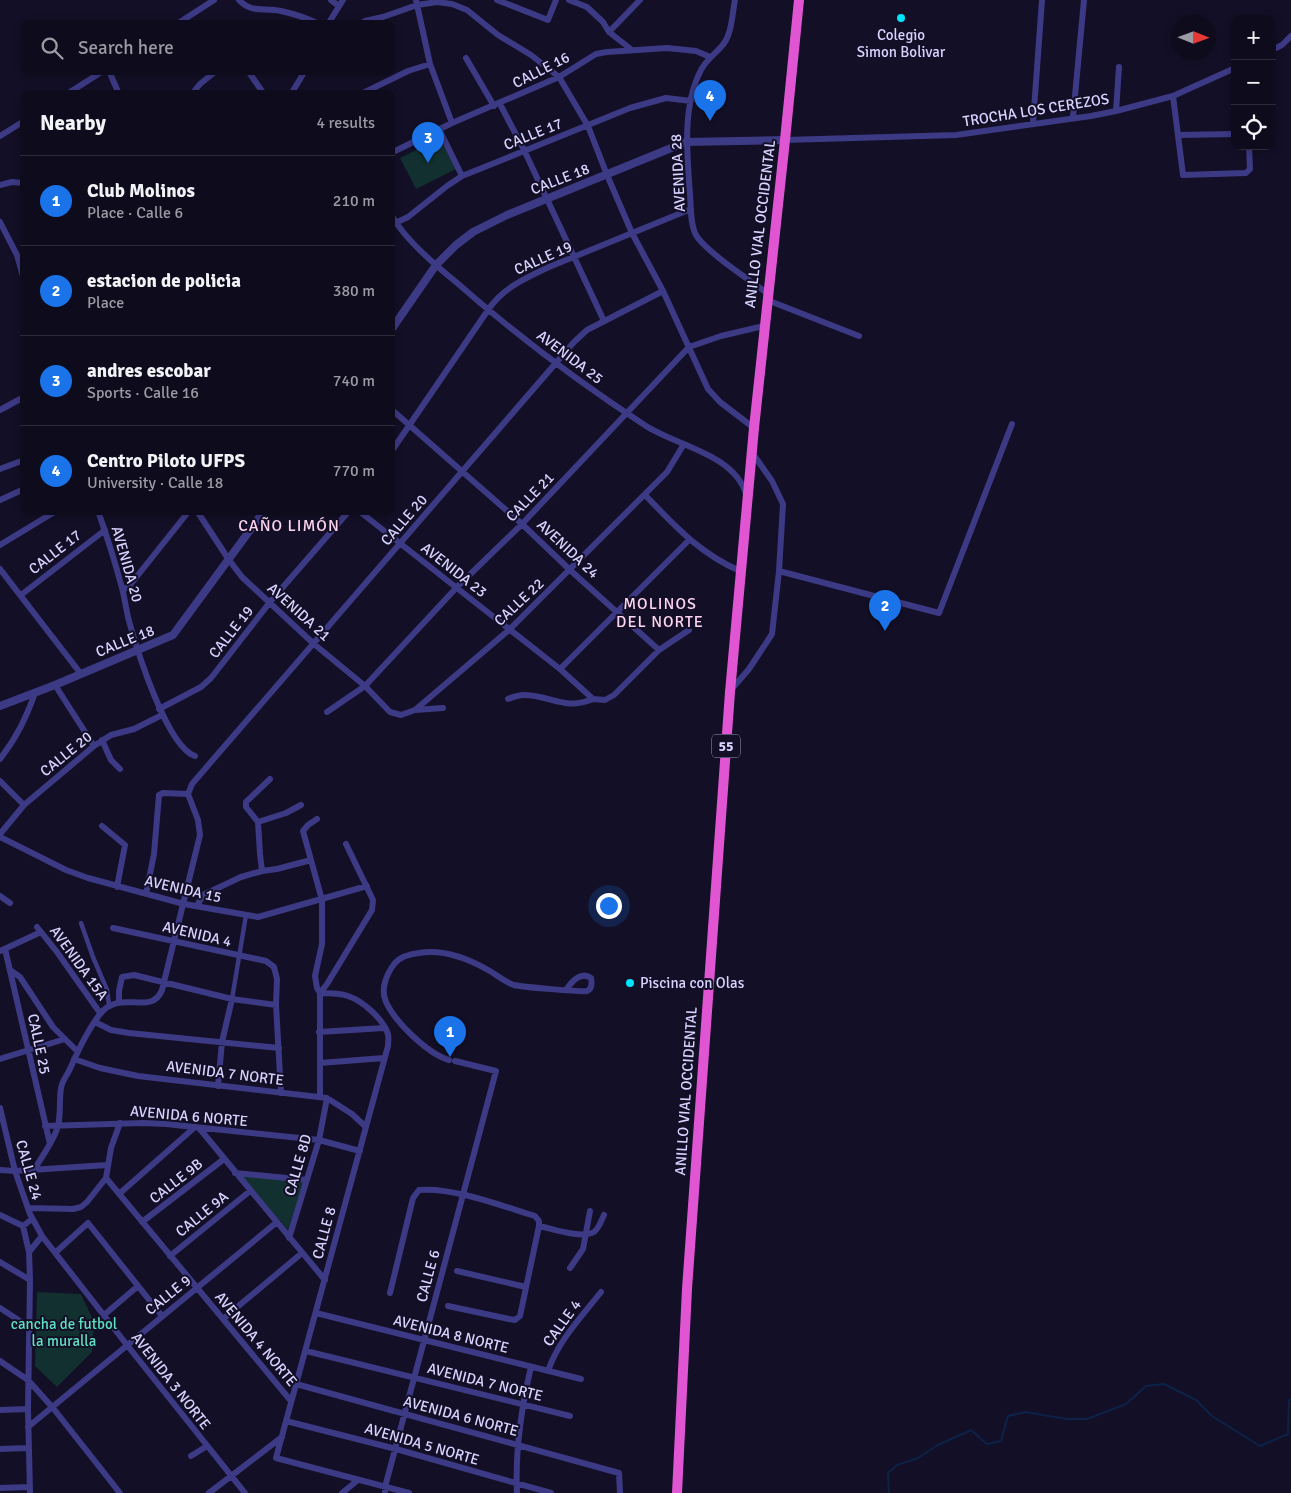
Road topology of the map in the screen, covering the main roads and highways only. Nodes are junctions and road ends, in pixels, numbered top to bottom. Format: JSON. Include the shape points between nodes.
{"nodes":[{"id":1,"x":799,"y":0,"type":"edge"},
{"id":2,"x":677,"y":1493,"type":"edge"}],
"edges":[{"from":1,"to":2,"type":"highway","name":"ANILLO VIAL OCCIDENTAL","number":"55","via":[[751,451],[730,692],[688,1279]]}]}
